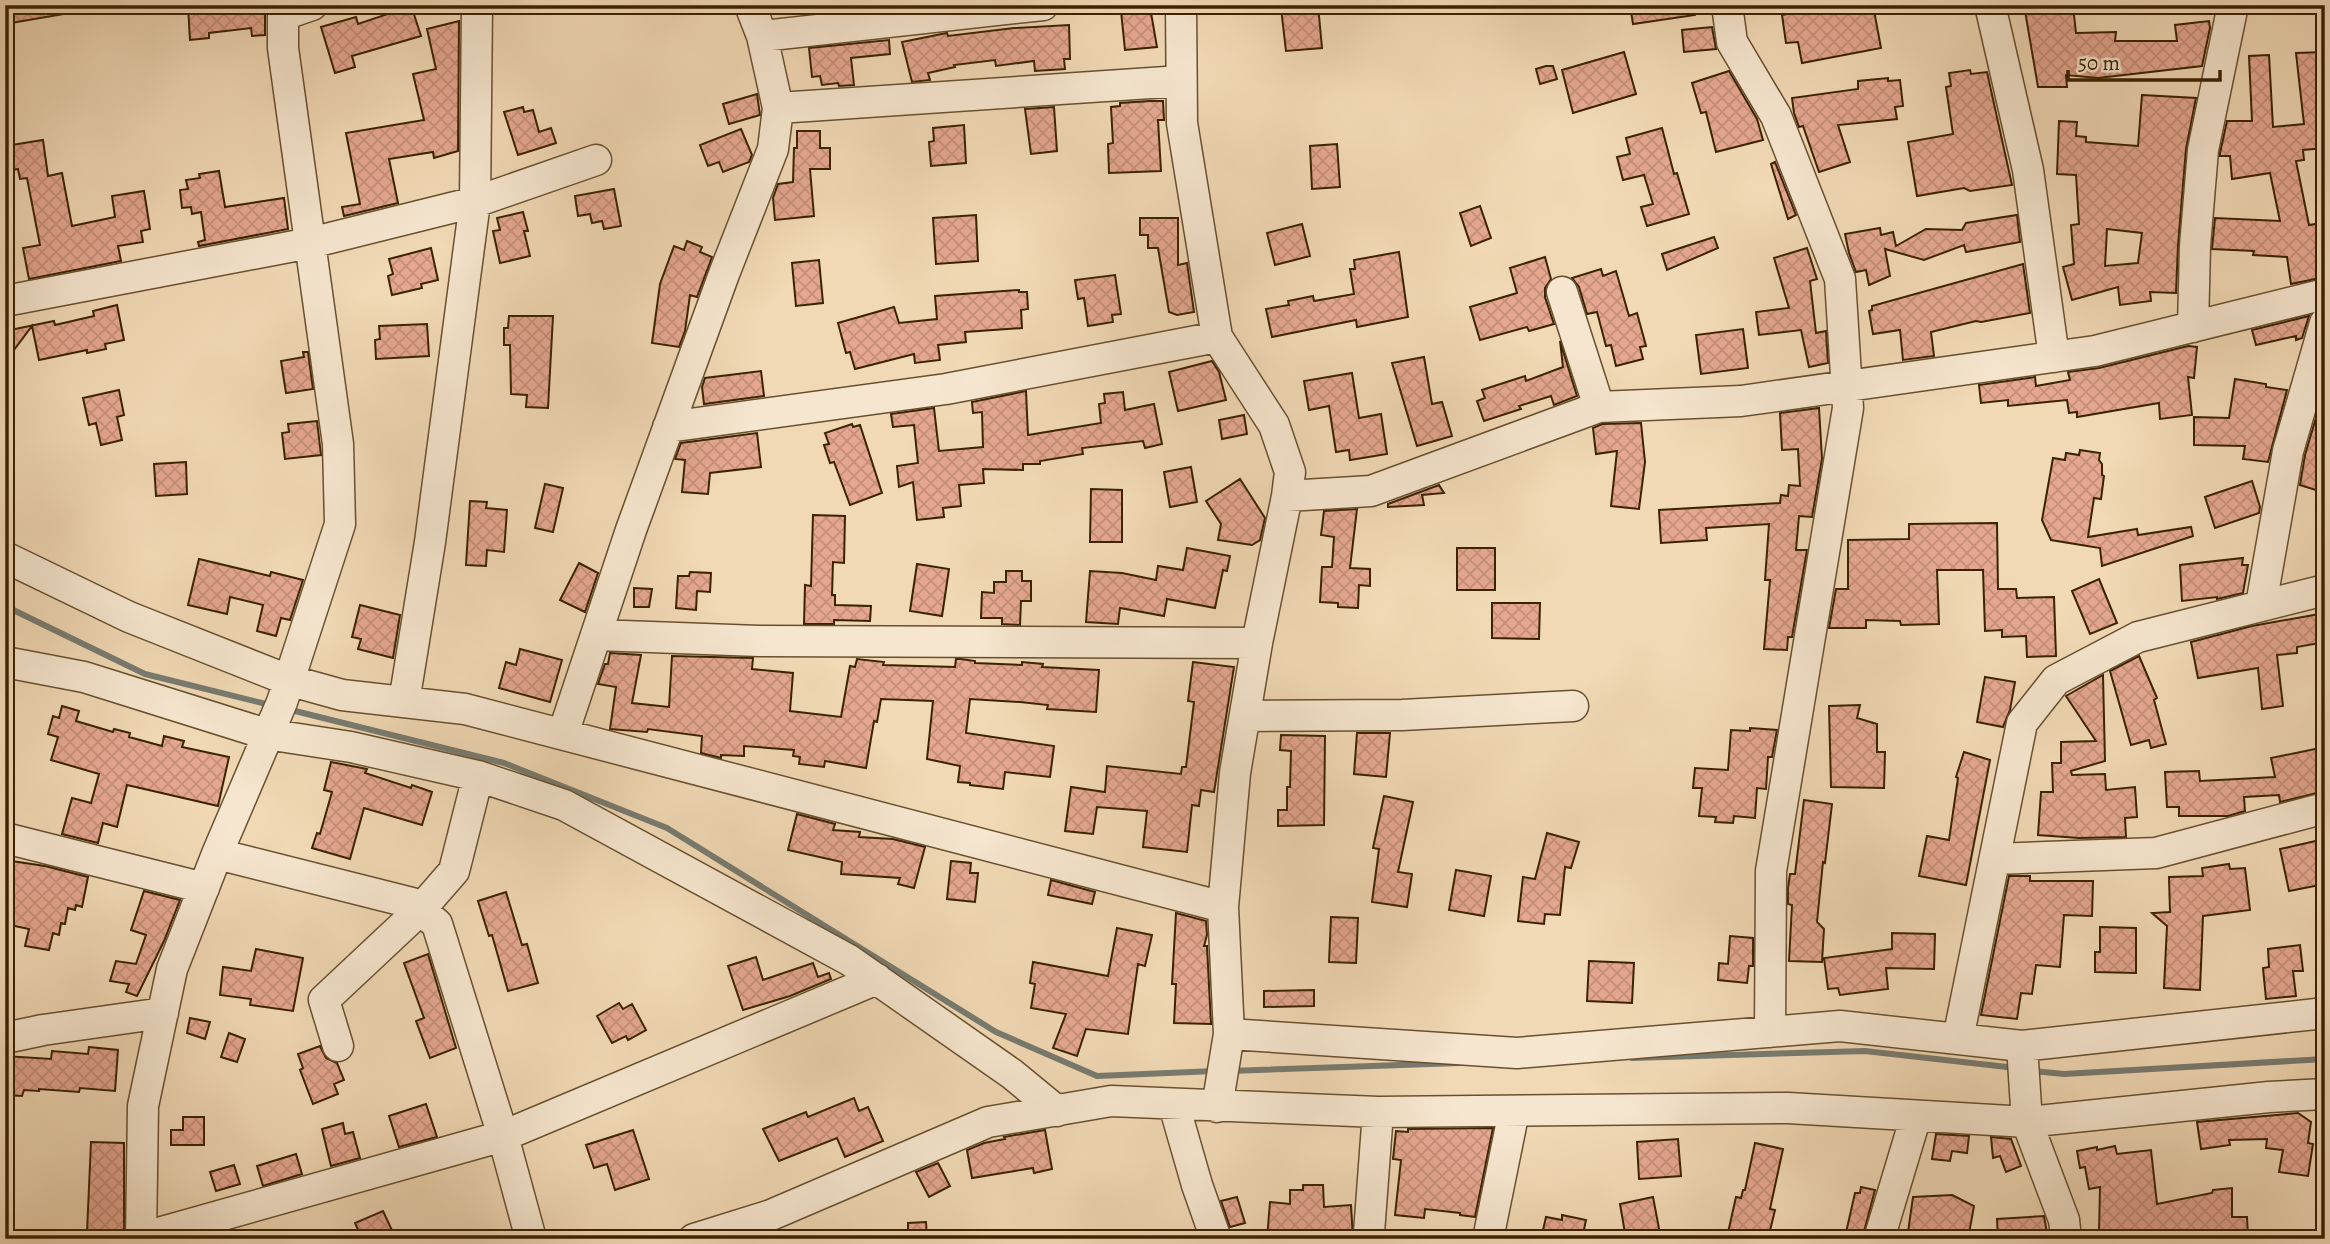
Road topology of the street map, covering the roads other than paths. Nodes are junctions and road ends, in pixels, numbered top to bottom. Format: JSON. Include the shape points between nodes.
{"nodes":[{"id":1,"x":312,"y":5,"type":"edge"},
{"id":2,"x":477,"y":5,"type":"edge"},
{"id":3,"x":750,"y":5,"type":"edge"},
{"id":4,"x":1044,"y":5,"type":"edge"},
{"id":5,"x":1181,"y":5,"type":"edge"},
{"id":6,"x":1727,"y":5,"type":"edge"},
{"id":7,"x":1990,"y":5,"type":"edge"},
{"id":8,"x":2233,"y":5,"type":"edge"},
{"id":9,"x":283,"y":10,"type":"edge"},
{"id":10,"x":762,"y":36,"type":"junction"},
{"id":11,"x":1181,"y":81,"type":"junction"},
{"id":12,"x":778,"y":108,"type":"junction"},
{"id":13,"x":596,"y":160,"type":"dead end"},
{"id":14,"x":475,"y":202,"type":"junction"},
{"id":15,"x":310,"y":243,"type":"junction"},
{"id":16,"x":1562,"y":292,"type":"dead end"},
{"id":17,"x":2325,"y":294,"type":"edge"},
{"id":18,"x":5,"y":301,"type":"edge"},
{"id":19,"x":2325,"y":323,"type":"edge"},
{"id":20,"x":2193,"y":327,"type":"junction"},
{"id":21,"x":1217,"y":337,"type":"junction"},
{"id":22,"x":2054,"y":357,"type":"junction"},
{"id":23,"x":1847,"y":387,"type":"junction"},
{"id":24,"x":1599,"y":407,"type":"junction"},
{"id":25,"x":668,"y":427,"type":"junction"},
{"id":26,"x":1287,"y":496,"type":"junction"},
{"id":27,"x":5,"y":556,"type":"edge"},
{"id":28,"x":2325,"y":590,"type":"edge"},
{"id":29,"x":2261,"y":605,"type":"junction"},
{"id":30,"x":596,"y":635,"type":"junction"},
{"id":31,"x":1257,"y":643,"type":"junction"},
{"id":32,"x":5,"y":662,"type":"edge"},
{"id":33,"x":404,"y":702,"type":"junction"},
{"id":34,"x":1573,"y":706,"type":"dead end"},
{"id":35,"x":277,"y":709,"type":"junction"},
{"id":36,"x":1245,"y":716,"type":"junction"},
{"id":37,"x":563,"y":734,"type":"junction"},
{"id":38,"x":478,"y":776,"type":"junction"},
{"id":39,"x":2325,"y":808,"type":"edge"},
{"id":40,"x":5,"y":838,"type":"edge"},
{"id":41,"x":217,"y":854,"type":"junction"},
{"id":42,"x":1995,"y":859,"type":"junction"},
{"id":43,"x":204,"y":888,"type":"junction"},
{"id":44,"x":1223,"y":907,"type":"junction"},
{"id":45,"x":420,"y":910,"type":"junction"},
{"id":46,"x":877,"y":979,"type":"junction"},
{"id":47,"x":163,"y":1013,"type":"junction"},
{"id":48,"x":2325,"y":1013,"type":"edge"},
{"id":49,"x":1770,"y":1032,"type":"junction"},
{"id":50,"x":5,"y":1038,"type":"edge"},
{"id":51,"x":1958,"y":1039,"type":"junction"},
{"id":52,"x":1228,"y":1042,"type":"junction"},
{"id":53,"x":338,"y":1046,"type":"dead end"},
{"id":54,"x":2022,"y":1051,"type":"junction"},
{"id":55,"x":2325,"y":1094,"type":"edge"},
{"id":56,"x":1218,"y":1102,"type":"junction"},
{"id":57,"x":1174,"y":1105,"type":"junction"},
{"id":58,"x":1057,"y":1111,"type":"junction"},
{"id":59,"x":1514,"y":1111,"type":"junction"},
{"id":60,"x":1378,"y":1112,"type":"junction"},
{"id":61,"x":2026,"y":1113,"type":"junction"},
{"id":62,"x":1916,"y":1115,"type":"junction"},
{"id":63,"x":503,"y":1136,"type":"junction"},
{"id":64,"x":1369,"y":1233,"type":"dead end"},
{"id":65,"x":141,"y":1238,"type":"edge"},
{"id":66,"x":696,"y":1238,"type":"edge"},
{"id":67,"x":531,"y":1239,"type":"edge"},
{"id":68,"x":1216,"y":1239,"type":"edge"},
{"id":69,"x":1488,"y":1239,"type":"edge"},
{"id":70,"x":1879,"y":1239,"type":"edge"},
{"id":71,"x":2066,"y":1239,"type":"edge"}],
"edges":[{"from":1,"to":9,"type":"street"},
{"from":2,"to":14,"type":"street"},
{"from":3,"to":10,"type":"street"},
{"from":4,"to":10,"type":"street"},
{"from":5,"to":11,"type":"street"},
{"from":6,"to":23,"type":"street","via":[[1732,42],[1776,116],[1840,279]]},
{"from":7,"to":22,"type":"street","via":[[2028,170]]},
{"from":8,"to":20,"type":"street","via":[[2203,150]]},
{"from":9,"to":15,"type":"street","via":[[283,48]]},
{"from":10,"to":12,"type":"street"},
{"from":11,"to":12,"type":"street"},
{"from":11,"to":21,"type":"street","via":[[1182,123]]},
{"from":12,"to":25,"type":"street","via":[[773,149]]},
{"from":13,"to":14,"type":"street"},
{"from":14,"to":15,"type":"street"},
{"from":14,"to":33,"type":"street"},
{"from":15,"to":18,"type":"street"},
{"from":15,"to":35,"type":"street","via":[[338,444],[340,524]]},
{"from":16,"to":24,"type":"street"},
{"from":17,"to":20,"type":"street"},
{"from":19,"to":29,"type":"street","via":[[2288,451]]},
{"from":20,"to":22,"type":"street"},
{"from":21,"to":25,"type":"street","via":[[946,389]]},
{"from":21,"to":26,"type":"street","via":[[1274,425],[1290,472]]},
{"from":22,"to":23,"type":"street"},
{"from":23,"to":24,"type":"street","via":[[1741,401]]},
{"from":23,"to":49,"type":"street","via":[[1848,408],[1771,871]]},
{"from":24,"to":26,"type":"street","via":[[1371,491]]},
{"from":25,"to":30,"type":"street"},
{"from":26,"to":31,"type":"street"},
{"from":27,"to":35,"type":"street","via":[[129,617]]},
{"from":28,"to":29,"type":"street"},
{"from":29,"to":42,"type":"street","via":[[2138,637],[2056,680],[2022,723]]},
{"from":30,"to":31,"type":"street","via":[[759,641]]},
{"from":30,"to":37,"type":"street"},
{"from":31,"to":36,"type":"street"},
{"from":32,"to":35,"type":"street"},
{"from":33,"to":35,"type":"street","via":[[342,695]]},
{"from":33,"to":37,"type":"street","via":[[465,709]]},
{"from":34,"to":36,"type":"street","via":[[1402,715]]},
{"from":35,"to":38,"type":"street","via":[[351,747]]},
{"from":35,"to":41,"type":"street"},
{"from":36,"to":44,"type":"street"},
{"from":37,"to":44,"type":"street"},
{"from":38,"to":45,"type":"street","via":[[454,871]]},
{"from":38,"to":46,"type":"street","via":[[564,805]]},
{"from":39,"to":42,"type":"street","via":[[2156,853]]},
{"from":40,"to":43,"type":"street"},
{"from":41,"to":43,"type":"street"},
{"from":41,"to":45,"type":"street","via":[[412,903]]},
{"from":42,"to":51,"type":"street"},
{"from":43,"to":47,"type":"street","via":[[172,969]]},
{"from":44,"to":52,"type":"street"},
{"from":45,"to":53,"type":"street","via":[[324,1000]]},
{"from":45,"to":63,"type":"street","via":[[437,924]]},
{"from":46,"to":58,"type":"street"},
{"from":46,"to":63,"type":"street"},
{"from":47,"to":50,"type":"street"},
{"from":47,"to":65,"type":"street","via":[[143,1106]]},
{"from":48,"to":54,"type":"street"},
{"from":49,"to":51,"type":"street","via":[[1840,1026]]},
{"from":49,"to":52,"type":"street","via":[[1517,1054]]},
{"from":51,"to":54,"type":"street"},
{"from":52,"to":56,"type":"street"},
{"from":54,"to":61,"type":"street"},
{"from":55,"to":61,"type":"street"},
{"from":56,"to":57,"type":"street"},
{"from":56,"to":60,"type":"street"},
{"from":57,"to":58,"type":"street","via":[[1111,1101]]},
{"from":57,"to":68,"type":"street"},
{"from":58,"to":66,"type":"street","via":[[988,1122],[771,1215]]},
{"from":59,"to":60,"type":"street"},
{"from":59,"to":62,"type":"street","via":[[1788,1108]]},
{"from":59,"to":69,"type":"street"},
{"from":60,"to":64,"type":"street"},
{"from":61,"to":62,"type":"street"},
{"from":61,"to":71,"type":"street","via":[[2064,1220]]},
{"from":62,"to":70,"type":"street"},
{"from":63,"to":65,"type":"street"},
{"from":63,"to":67,"type":"street"}]}
